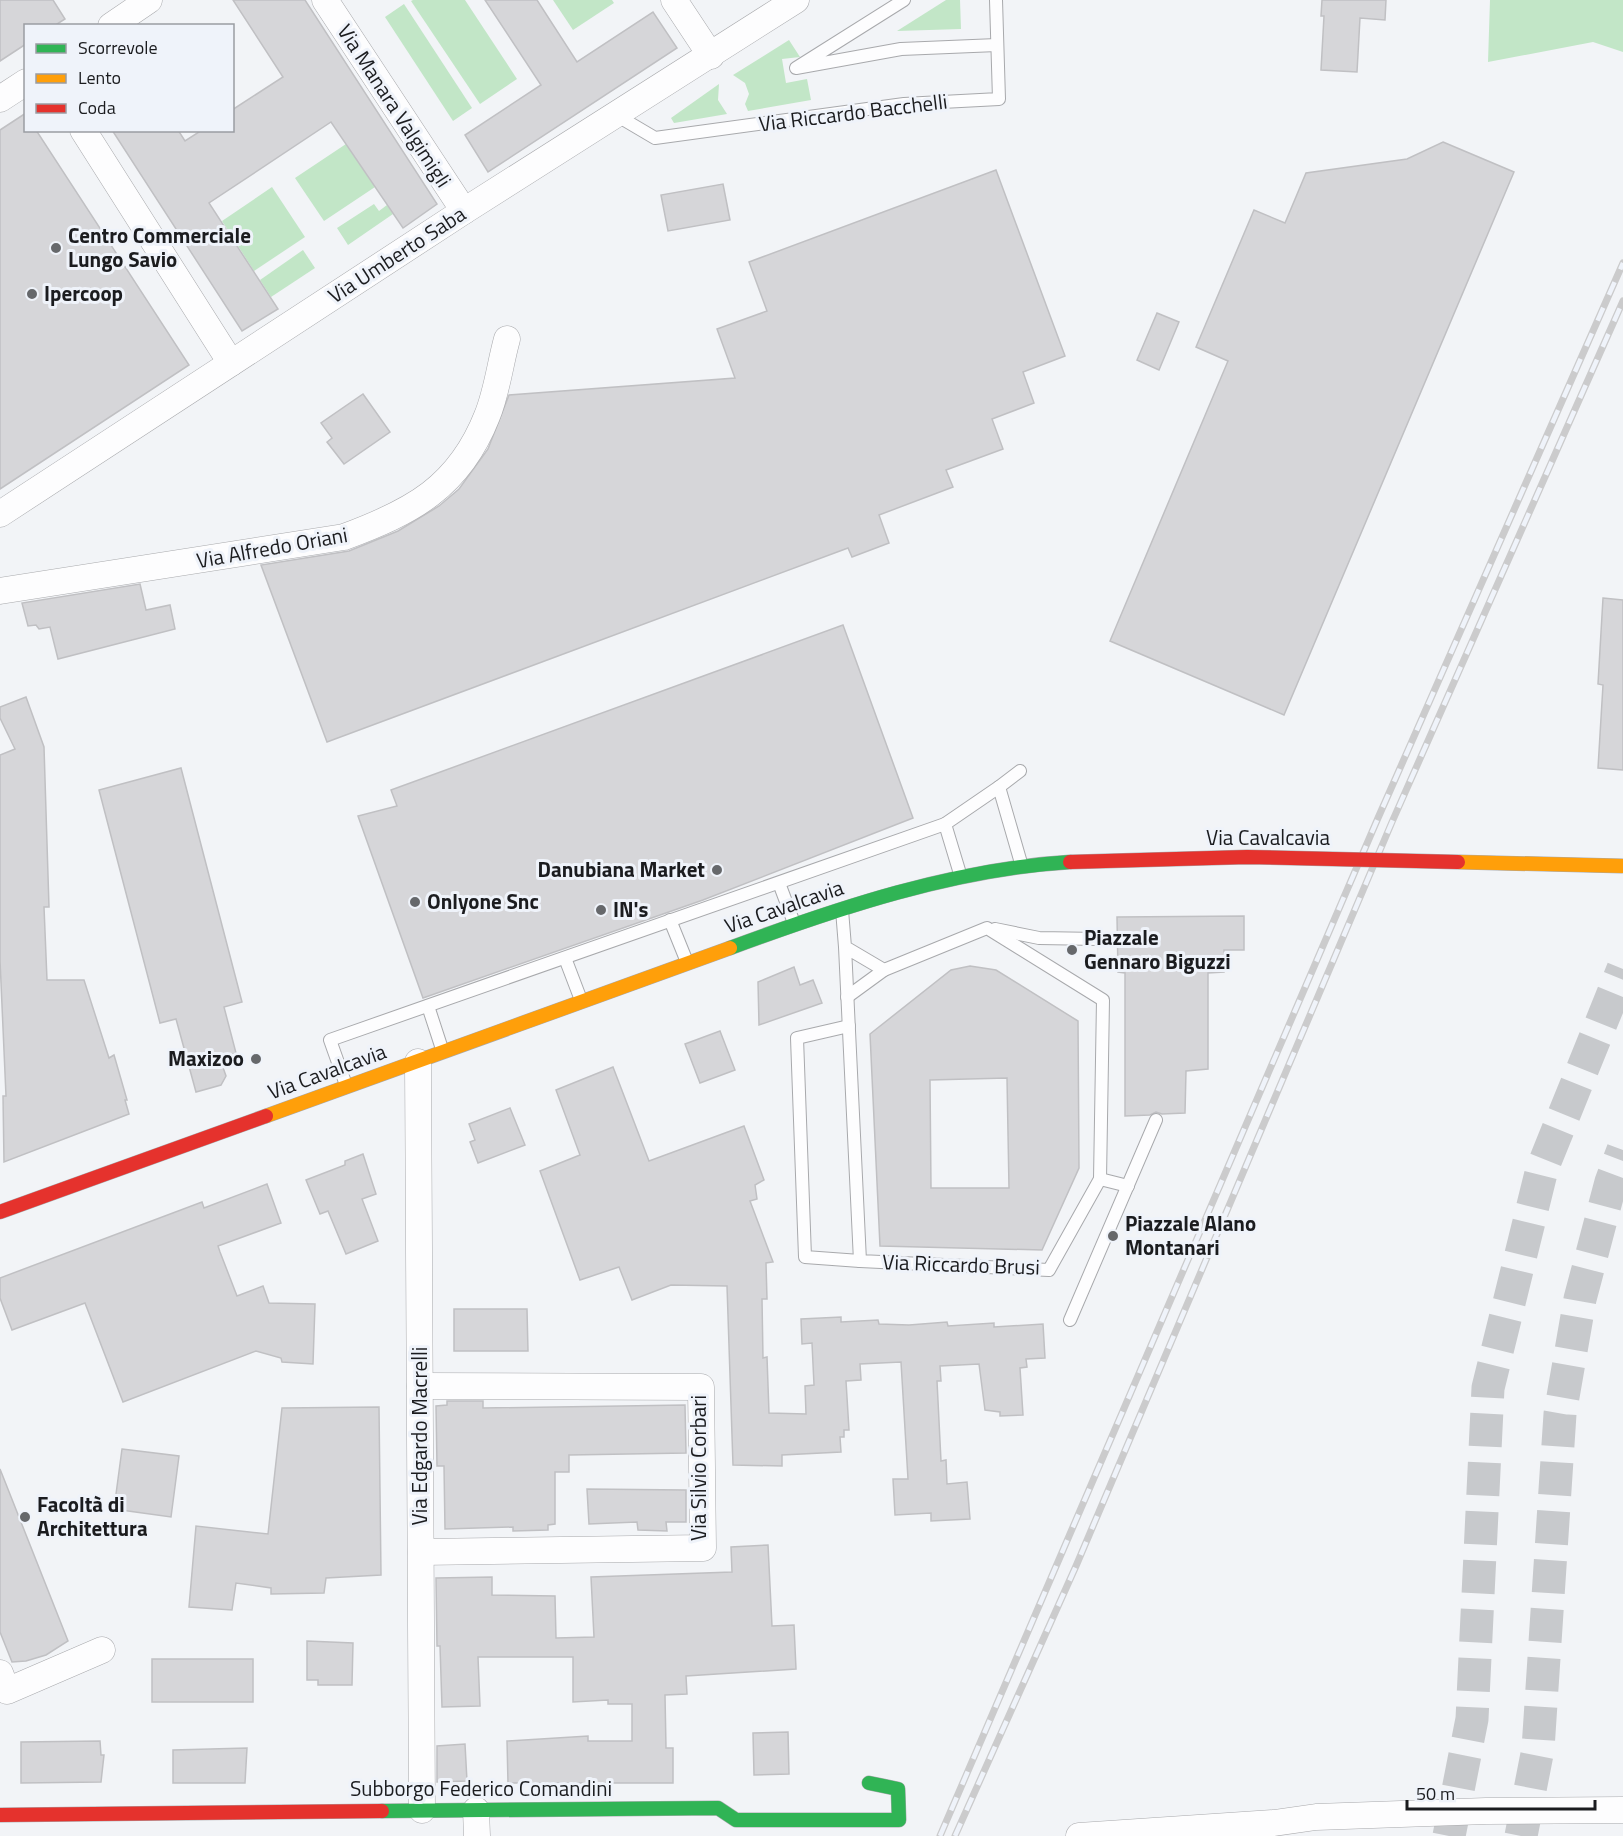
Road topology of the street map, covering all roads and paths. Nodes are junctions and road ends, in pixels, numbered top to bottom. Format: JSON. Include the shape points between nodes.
{"nodes":[{"id":1,"x":149,"y":0,"type":"edge"},
{"id":2,"x":325,"y":0,"type":"edge"},
{"id":3,"x":674,"y":0,"type":"edge"},
{"id":4,"x":796,"y":0,"type":"edge"},
{"id":5,"x":904,"y":0,"type":"edge"},
{"id":6,"x":996,"y":0,"type":"edge"},
{"id":7,"x":114,"y":24,"type":"edge"},
{"id":8,"x":997,"y":45,"type":"junction"},
{"id":9,"x":711,"y":56,"type":"junction"},
{"id":10,"x":24,"y":83,"type":"edge"},
{"id":11,"x":0,"y":99,"type":"edge"},
{"id":12,"x":616,"y":115,"type":"junction"},
{"id":13,"x":84,"y":132,"type":"edge"},
{"id":14,"x":464,"y":211,"type":"junction"},
{"id":15,"x":507,"y":339,"type":"dead end"},
{"id":16,"x":231,"y":363,"type":"junction"},
{"id":17,"x":0,"y":514,"type":"edge"},
{"id":18,"x":0,"y":591,"type":"edge"},
{"id":19,"x":1020,"y":771,"type":"dead end"},
{"id":20,"x":999,"y":788,"type":"junction"},
{"id":21,"x":945,"y":824,"type":"junction"},
{"id":22,"x":1021,"y":865,"type":"junction"},
{"id":23,"x":1623,"y":866,"type":"edge"},
{"id":24,"x":961,"y":877,"type":"junction"},
{"id":25,"x":778,"y":883,"type":"junction"},
{"id":26,"x":842,"y":907,"type":"junction"},
{"id":27,"x":670,"y":920,"type":"junction"},
{"id":28,"x":794,"y":924,"type":"junction"},
{"id":29,"x":987,"y":928,"type":"junction"},
{"id":30,"x":1099,"y":939,"type":"dead end"},
{"id":31,"x":845,"y":947,"type":"junction"},
{"id":32,"x":565,"y":958,"type":"junction"},
{"id":33,"x":687,"y":964,"type":"junction"},
{"id":34,"x":884,"y":970,"type":"junction"},
{"id":35,"x":847,"y":997,"type":"junction"},
{"id":36,"x":582,"y":1001,"type":"junction"},
{"id":37,"x":428,"y":1006,"type":"junction"},
{"id":38,"x":849,"y":1026,"type":"junction"},
{"id":39,"x":444,"y":1053,"type":"junction"},
{"id":40,"x":418,"y":1062,"type":"junction"},
{"id":41,"x":347,"y":1088,"type":"junction"},
{"id":42,"x":1156,"y":1120,"type":"dead end"},
{"id":43,"x":1100,"y":1179,"type":"junction"},
{"id":44,"x":1128,"y":1186,"type":"junction"},
{"id":45,"x":0,"y":1212,"type":"edge"},
{"id":46,"x":860,"y":1261,"type":"junction"},
{"id":47,"x":1070,"y":1320,"type":"dead end"},
{"id":48,"x":420,"y":1386,"type":"junction"},
{"id":49,"x":421,"y":1552,"type":"junction"},
{"id":50,"x":102,"y":1650,"type":"dead end"},
{"id":51,"x":2,"y":1686,"type":"edge"},
{"id":52,"x":869,"y":1783,"type":"dead end"},
{"id":53,"x":422,"y":1810,"type":"junction"},
{"id":54,"x":476,"y":1810,"type":"junction"},
{"id":55,"x":1623,"y":1810,"type":"edge"},
{"id":56,"x":0,"y":1815,"type":"edge"},
{"id":57,"x":477,"y":1836,"type":"edge"},
{"id":58,"x":1079,"y":1836,"type":"edge"}],
"edges":[{"from":1,"to":7,"type":"street"},
{"from":2,"to":14,"type":"street","name":"Via Manara Valgimigli"},
{"from":3,"to":9,"type":"street"},
{"from":4,"to":9,"type":"street","name":"Via Umberto Saba"},
{"from":5,"to":8,"type":"lane","via":[[796,68],[901,49]]},
{"from":6,"to":8,"type":"lane","name":"Via Riccardo Bacchelli"},
{"from":8,"to":12,"type":"lane","name":"Via Riccardo Bacchelli","via":[[999,99],[904,104],[655,138]]},
{"from":9,"to":12,"type":"street","name":"Via Umberto Saba"},
{"from":10,"to":11,"type":"street"},
{"from":12,"to":14,"type":"street","name":"Via Umberto Saba"},
{"from":13,"to":16,"type":"street"},
{"from":14,"to":16,"type":"street","name":"Via Umberto Saba"},
{"from":15,"to":18,"type":"street","name":"Via Alfredo Oriani","via":[[487,415],[467,454],[437,491],[394,518],[344,537]]},
{"from":16,"to":17,"type":"street","name":"Via Umberto Saba"},
{"from":19,"to":20,"type":"lane"},
{"from":20,"to":21,"type":"lane"},
{"from":20,"to":22,"type":"lane"},
{"from":21,"to":24,"type":"lane"},
{"from":21,"to":25,"type":"lane"},
{"from":22,"to":23,"type":"main road","name":"Via Cavalcavia","bridge":true,"via":[[1248,857]]},
{"from":22,"to":24,"type":"main road","name":"Via Cavalcavia"},
{"from":24,"to":26,"type":"main road","name":"Via Cavalcavia"},
{"from":25,"to":27,"type":"lane"},
{"from":25,"to":28,"type":"lane"},
{"from":26,"to":28,"type":"main road","name":"Via Cavalcavia"},
{"from":26,"to":31,"type":"lane","name":"Via Riccardo Brusi"},
{"from":27,"to":32,"type":"lane"},
{"from":27,"to":33,"type":"lane"},
{"from":28,"to":33,"type":"main road","name":"Via Cavalcavia"},
{"from":29,"to":30,"type":"lane","via":[[1039,938]]},
{"from":29,"to":34,"type":"lane"},
{"from":29,"to":43,"type":"lane","name":"Via Riccardo Brusi","via":[[1102,1000]]},
{"from":31,"to":34,"type":"lane"},
{"from":31,"to":35,"type":"lane","name":"Via Riccardo Brusi"},
{"from":32,"to":36,"type":"lane"},
{"from":32,"to":37,"type":"lane"},
{"from":33,"to":36,"type":"main road","name":"Via Cavalcavia"},
{"from":34,"to":35,"type":"lane"},
{"from":35,"to":38,"type":"lane","name":"Via Riccardo Brusi"},
{"from":36,"to":39,"type":"main road","name":"Via Cavalcavia"},
{"from":37,"to":39,"type":"lane"},
{"from":37,"to":41,"type":"lane","via":[[330,1040]]},
{"from":38,"to":46,"type":"lane","name":"Via Riccardo Brusi"},
{"from":38,"to":46,"type":"lane","via":[[797,1038],[805,1257]]},
{"from":39,"to":40,"type":"main road","name":"Via Cavalcavia"},
{"from":40,"to":41,"type":"main road","name":"Via Cavalcavia"},
{"from":40,"to":48,"type":"street","name":"Via Edgardo Macrelli"},
{"from":41,"to":45,"type":"main road","name":"Via Cavalcavia"},
{"from":42,"to":44,"type":"lane"},
{"from":43,"to":44,"type":"lane"},
{"from":43,"to":46,"type":"lane","name":"Via Riccardo Brusi","via":[[1048,1270]]},
{"from":44,"to":47,"type":"lane"},
{"from":48,"to":49,"type":"street","name":"Via Edgardo Macrelli"},
{"from":48,"to":49,"type":"street","name":"Via Silvio Corbari","via":[[701,1387],[703,1536],[703,1548]]},
{"from":49,"to":53,"type":"street","name":"Via Edgardo Macrelli"},
{"from":50,"to":51,"type":"street"},
{"from":52,"to":54,"type":"main road","name":"Subborgo Federico Comandini","via":[[898,1789],[899,1820],[736,1820],[718,1808]]},
{"from":53,"to":54,"type":"main road","name":"Subborgo Federico Comandini"},
{"from":53,"to":56,"type":"main road","name":"Subborgo Federico Comandini"},
{"from":54,"to":57,"type":"street"},
{"from":55,"to":58,"type":"street","via":[[1316,1816],[1275,1823]]}]}
